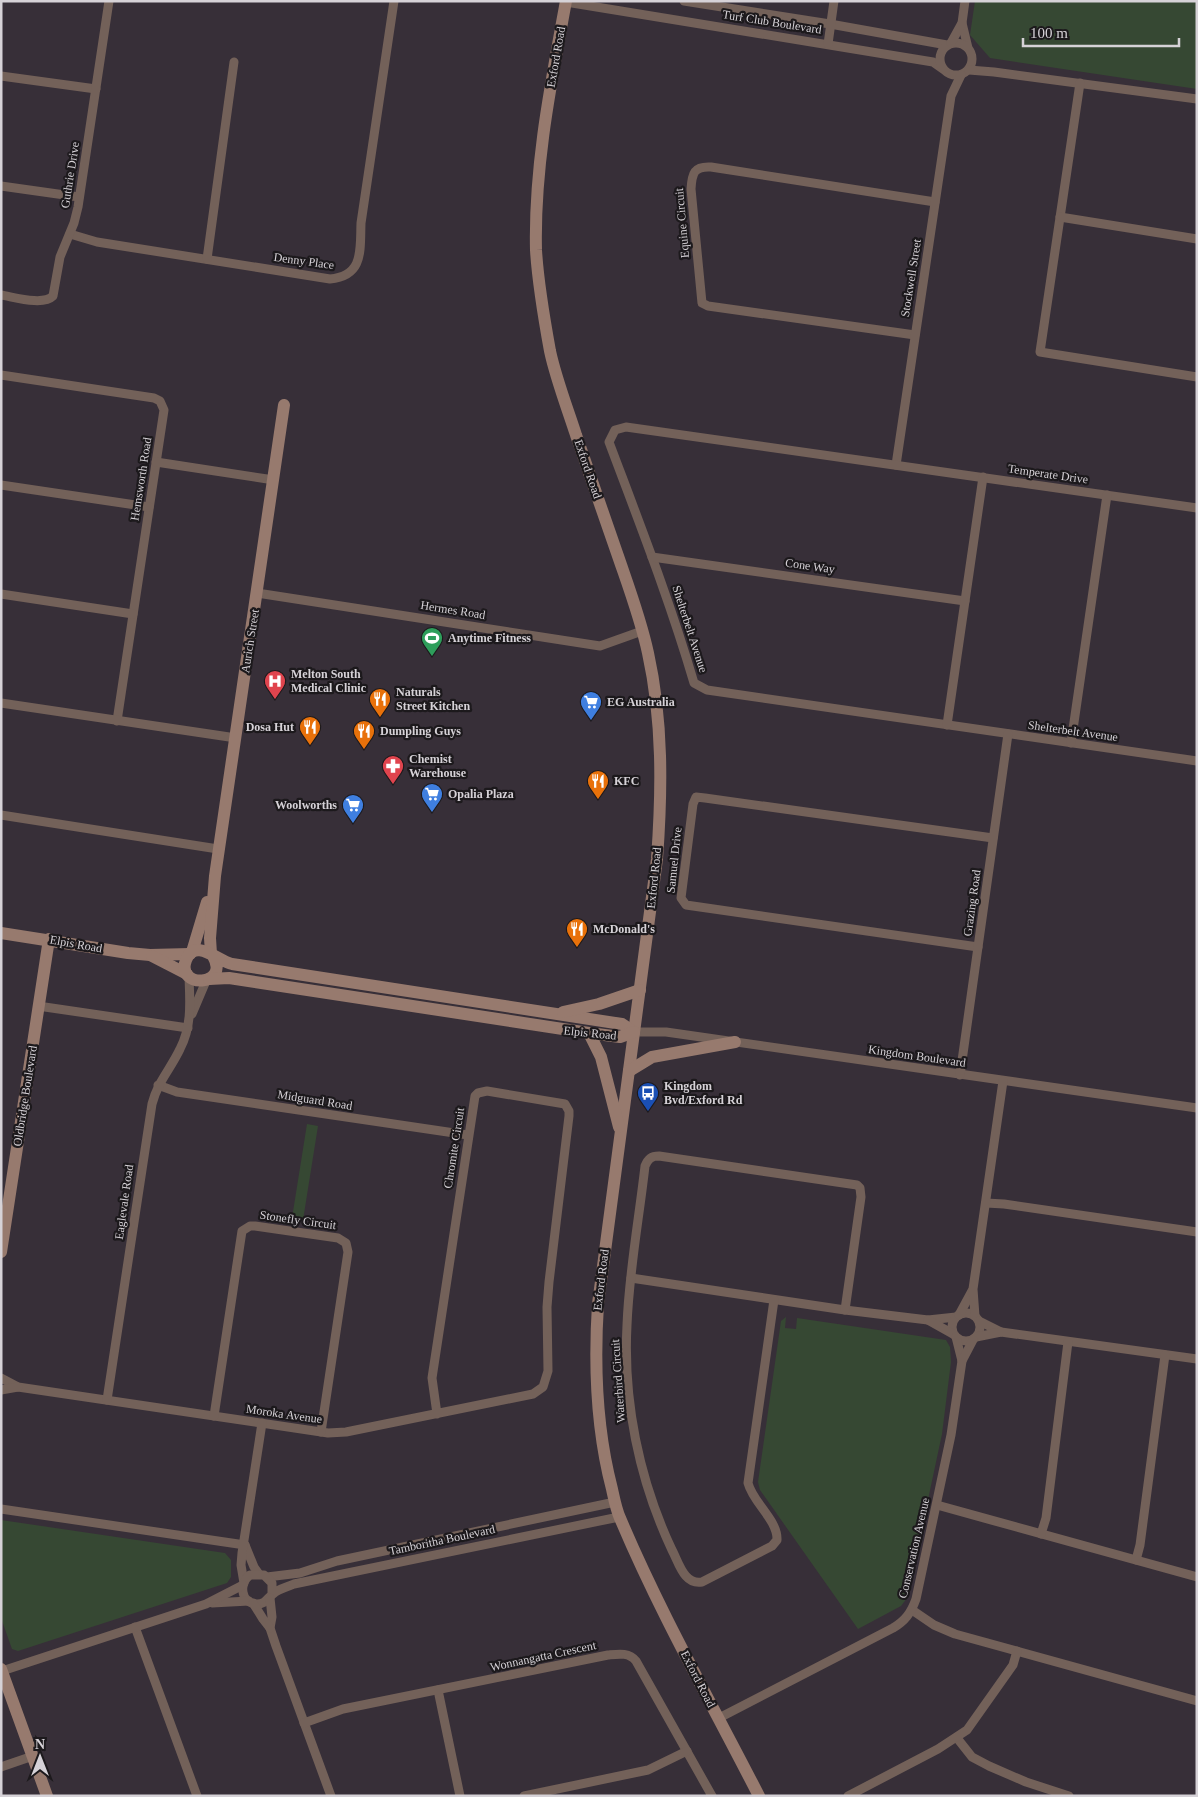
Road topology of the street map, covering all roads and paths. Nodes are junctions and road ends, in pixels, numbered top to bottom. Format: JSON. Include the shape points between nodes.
{"nodes":[{"id":1,"x":109,"y":1,"type":"edge"},
{"id":2,"x":394,"y":1,"type":"edge"},
{"id":3,"x":566,"y":1,"type":"edge"},
{"id":4,"x":684,"y":1,"type":"edge"},
{"id":5,"x":834,"y":1,"type":"edge"},
{"id":6,"x":965,"y":1,"type":"edge"},
{"id":7,"x":962,"y":23,"type":"junction"},
{"id":8,"x":830,"y":24,"type":"junction"},
{"id":9,"x":828,"y":44,"type":"junction"},
{"id":10,"x":949,"y":44,"type":"junction"},
{"id":11,"x":970,"y":52,"type":"junction"},
{"id":12,"x":234,"y":62,"type":"dead end"},
{"id":13,"x":944,"y":71,"type":"junction"},
{"id":14,"x":994,"y":72,"type":"junction"},
{"id":15,"x":965,"y":73,"type":"junction"},
{"id":16,"x":1,"y":76,"type":"edge"},
{"id":17,"x":1080,"y":83,"type":"junction"},
{"id":18,"x":96,"y":89,"type":"junction"},
{"id":19,"x":951,"y":96,"type":"junction"},
{"id":20,"x":1197,"y":99,"type":"edge"},
{"id":21,"x":1,"y":186,"type":"edge"},
{"id":22,"x":79,"y":198,"type":"junction"},
{"id":23,"x":935,"y":202,"type":"junction"},
{"id":24,"x":1060,"y":217,"type":"junction"},
{"id":25,"x":70,"y":234,"type":"junction"},
{"id":26,"x":1197,"y":239,"type":"edge"},
{"id":27,"x":207,"y":259,"type":"junction"},
{"id":28,"x":1,"y":295,"type":"edge"},
{"id":29,"x":915,"y":335,"type":"junction"},
{"id":30,"x":1,"y":375,"type":"edge"},
{"id":31,"x":1197,"y":377,"type":"edge"},
{"id":32,"x":284,"y":405,"type":"dead end"},
{"id":33,"x":156,"y":462,"type":"junction"},
{"id":34,"x":896,"y":465,"type":"junction"},
{"id":35,"x":982,"y":477,"type":"junction"},
{"id":36,"x":274,"y":480,"type":"junction"},
{"id":37,"x":1,"y":485,"type":"edge"},
{"id":38,"x":1107,"y":495,"type":"junction"},
{"id":39,"x":149,"y":507,"type":"junction"},
{"id":40,"x":1197,"y":508,"type":"edge"},
{"id":41,"x":652,"y":556,"type":"junction"},
{"id":42,"x":257,"y":593,"type":"junction"},
{"id":43,"x":1,"y":594,"type":"edge"},
{"id":44,"x":965,"y":601,"type":"junction"},
{"id":45,"x":133,"y":614,"type":"junction"},
{"id":46,"x":642,"y":631,"type":"junction"},
{"id":47,"x":1,"y":703,"type":"edge"},
{"id":48,"x":117,"y":721,"type":"junction"},
{"id":49,"x":947,"y":725,"type":"junction"},
{"id":50,"x":1008,"y":734,"type":"junction"},
{"id":51,"x":236,"y":738,"type":"junction"},
{"id":52,"x":1071,"y":743,"type":"junction"},
{"id":53,"x":1197,"y":750,"type":"edge"},
{"id":54,"x":1196,"y":761,"type":"edge"},
{"id":55,"x":1,"y":815,"type":"edge"},
{"id":56,"x":994,"y":838,"type":"junction"},
{"id":57,"x":218,"y":849,"type":"junction"},
{"id":58,"x":214,"y":876,"type":"junction"},
{"id":59,"x":1,"y":933,"type":"edge"},
{"id":60,"x":49,"y":939,"type":"junction"},
{"id":61,"x":978,"y":947,"type":"junction"},
{"id":62,"x":191,"y":953,"type":"junction"},
{"id":63,"x":150,"y":955,"type":"junction"},
{"id":64,"x":212,"y":955,"type":"junction"},
{"id":65,"x":188,"y":975,"type":"junction"},
{"id":66,"x":207,"y":980,"type":"junction"},
{"id":67,"x":640,"y":990,"type":"junction"},
{"id":68,"x":38,"y":1006,"type":"junction"},
{"id":69,"x":553,"y":1013,"type":"junction"},
{"id":70,"x":190,"y":1016,"type":"junction"},
{"id":71,"x":188,"y":1028,"type":"junction"},
{"id":72,"x":634,"y":1032,"type":"junction"},
{"id":73,"x":589,"y":1033,"type":"junction"},
{"id":74,"x":735,"y":1042,"type":"junction"},
{"id":75,"x":629,"y":1071,"type":"junction"},
{"id":76,"x":960,"y":1075,"type":"junction"},
{"id":77,"x":1003,"y":1081,"type":"junction"},
{"id":78,"x":158,"y":1085,"type":"junction"},
{"id":79,"x":1197,"y":1108,"type":"edge"},
{"id":80,"x":620,"y":1134,"type":"junction"},
{"id":81,"x":468,"y":1135,"type":"junction"},
{"id":82,"x":986,"y":1203,"type":"junction"},
{"id":83,"x":1197,"y":1232,"type":"edge"},
{"id":84,"x":1,"y":1252,"type":"edge"},
{"id":85,"x":631,"y":1278,"type":"junction"},
{"id":86,"x":973,"y":1289,"type":"junction"},
{"id":87,"x":774,"y":1300,"type":"junction"},
{"id":88,"x":845,"y":1310,"type":"junction"},
{"id":89,"x":958,"y":1316,"type":"junction"},
{"id":90,"x":976,"y":1318,"type":"junction"},
{"id":91,"x":928,"y":1320,"type":"junction"},
{"id":92,"x":1001,"y":1332,"type":"junction"},
{"id":93,"x":955,"y":1336,"type":"junction"},
{"id":94,"x":974,"y":1339,"type":"junction"},
{"id":95,"x":1068,"y":1342,"type":"junction"},
{"id":96,"x":1165,"y":1355,"type":"junction"},
{"id":97,"x":1197,"y":1360,"type":"edge"},
{"id":98,"x":962,"y":1361,"type":"junction"},
{"id":99,"x":1,"y":1378,"type":"edge"},
{"id":100,"x":18,"y":1387,"type":"junction"},
{"id":101,"x":543,"y":1387,"type":"joint"},
{"id":102,"x":1,"y":1390,"type":"edge"},
{"id":103,"x":107,"y":1400,"type":"junction"},
{"id":104,"x":437,"y":1414,"type":"junction"},
{"id":105,"x":214,"y":1416,"type":"junction"},
{"id":106,"x":262,"y":1423,"type":"junction"},
{"id":107,"x":321,"y":1432,"type":"junction"},
{"id":108,"x":615,"y":1502,"type":"junction"},
{"id":109,"x":936,"y":1505,"type":"junction"},
{"id":110,"x":1,"y":1509,"type":"edge"},
{"id":111,"x":619,"y":1517,"type":"junction"},
{"id":112,"x":1041,"y":1534,"type":"junction"},
{"id":113,"x":244,"y":1545,"type":"junction"},
{"id":114,"x":1136,"y":1560,"type":"junction"},
{"id":115,"x":263,"y":1575,"type":"junction"},
{"id":116,"x":1197,"y":1577,"type":"edge"},
{"id":117,"x":243,"y":1584,"type":"junction"},
{"id":118,"x":271,"y":1596,"type":"junction"},
{"id":119,"x":251,"y":1602,"type":"junction"},
{"id":120,"x":206,"y":1604,"type":"junction"},
{"id":121,"x":912,"y":1610,"type":"junction"},
{"id":122,"x":136,"y":1627,"type":"junction"},
{"id":123,"x":270,"y":1628,"type":"junction"},
{"id":124,"x":1017,"y":1651,"type":"junction"},
{"id":125,"x":2,"y":1670,"type":"edge"},
{"id":126,"x":438,"y":1690,"type":"junction"},
{"id":127,"x":1197,"y":1701,"type":"edge"},
{"id":128,"x":719,"y":1718,"type":"junction"},
{"id":129,"x":304,"y":1723,"type":"junction"},
{"id":130,"x":957,"y":1738,"type":"junction"},
{"id":131,"x":687,"y":1751,"type":"junction"},
{"id":132,"x":33,"y":1756,"type":"junction"},
{"id":133,"x":1,"y":1767,"type":"edge"},
{"id":134,"x":47,"y":1796,"type":"edge"},
{"id":135,"x":197,"y":1796,"type":"edge"},
{"id":136,"x":331,"y":1796,"type":"edge"},
{"id":137,"x":460,"y":1796,"type":"edge"},
{"id":138,"x":524,"y":1796,"type":"edge"},
{"id":139,"x":712,"y":1796,"type":"edge"},
{"id":140,"x":759,"y":1796,"type":"edge"},
{"id":141,"x":848,"y":1796,"type":"edge"},
{"id":142,"x":1069,"y":1796,"type":"edge"}],
"edges":[{"from":1,"to":18,"type":"street","name":"Guthrie Drive"},
{"from":2,"to":27,"type":"street","name":"Denny Place","via":[[357,264],[347,275],[330,279]]},
{"from":3,"to":9,"type":"street","name":"Turf Club Boulevard"},
{"from":3,"to":46,"type":"street","name":"Exford Road","via":[[547,107],[541,162],[536,251],[540,286],[551,352],[562,392]]},
{"from":4,"to":8,"type":"street","name":"Turf Club Boulevard"},
{"from":5,"to":8,"type":"street"},
{"from":6,"to":7,"type":"street"},
{"from":7,"to":10,"type":"street"},
{"from":7,"to":11,"type":"street"},
{"from":8,"to":9,"type":"street"},
{"from":8,"to":10,"type":"street","name":"Turf Club Boulevard"},
{"from":9,"to":13,"type":"street","name":"Turf Club Boulevard","via":[[932,62]]},
{"from":10,"to":11,"type":"street","via":[[960,44]]},
{"from":10,"to":13,"type":"street","via":[[940,54]]},
{"from":11,"to":14,"type":"street"},
{"from":11,"to":15,"type":"street","via":[[973,61]]},
{"from":12,"to":27,"type":"street"},
{"from":13,"to":15,"type":"street","via":[[956,76]]},
{"from":13,"to":19,"type":"street","name":"Stockwell Street"},
{"from":14,"to":15,"type":"street"},
{"from":14,"to":17,"type":"street"},
{"from":15,"to":19,"type":"street","name":"Stockwell Street"},
{"from":16,"to":18,"type":"street"},
{"from":17,"to":20,"type":"street"},
{"from":17,"to":24,"type":"street"},
{"from":18,"to":22,"type":"street","name":"Guthrie Drive"},
{"from":19,"to":23,"type":"street","name":"Stockwell Street"},
{"from":21,"to":22,"type":"street"},
{"from":22,"to":25,"type":"street","name":"Guthrie Drive"},
{"from":23,"to":29,"type":"street","name":"Stockwell Street"},
{"from":23,"to":29,"type":"street","name":"Equine Circuit","via":[[711,167],[695,170],[691,177],[702,303]]},
{"from":24,"to":26,"type":"street"},
{"from":24,"to":31,"type":"street","via":[[1040,352]]},
{"from":25,"to":27,"type":"street","name":"Denny Place","via":[[97,242]]},
{"from":25,"to":28,"type":"street","name":"Guthrie Drive","via":[[60,257],[55,291],[50,299],[41,301]]},
{"from":29,"to":34,"type":"street","name":"Stockwell Street"},
{"from":30,"to":33,"type":"street","name":"Hemsworth Road","via":[[160,401],[164,410]]},
{"from":32,"to":36,"type":"street","name":"Aurich Street"},
{"from":33,"to":36,"type":"street"},
{"from":33,"to":39,"type":"street","name":"Hemsworth Road"},
{"from":34,"to":35,"type":"street","name":"Temperate Drive"},
{"from":34,"to":41,"type":"street","name":"Shelterbelt Avenue","via":[[626,427],[615,430],[609,442]]},
{"from":35,"to":38,"type":"street","name":"Temperate Drive"},
{"from":35,"to":44,"type":"street"},
{"from":36,"to":42,"type":"street","name":"Aurich Street"},
{"from":37,"to":39,"type":"street"},
{"from":38,"to":40,"type":"street","name":"Temperate Drive"},
{"from":38,"to":52,"type":"street"},
{"from":39,"to":45,"type":"street","name":"Hemsworth Road"},
{"from":41,"to":44,"type":"street","name":"Cone Way"},
{"from":41,"to":49,"type":"street","name":"Shelterbelt Avenue","via":[[694,683],[707,690]]},
{"from":42,"to":46,"type":"street","name":"Hermes Road","via":[[600,646]]},
{"from":42,"to":51,"type":"street","name":"Aurich Street"},
{"from":43,"to":45,"type":"street"},
{"from":44,"to":49,"type":"street"},
{"from":45,"to":48,"type":"street","name":"Hemsworth Road"},
{"from":46,"to":67,"type":"street","name":"Exford Road","via":[[657,699],[661,810]]},
{"from":47,"to":48,"type":"street"},
{"from":48,"to":51,"type":"street"},
{"from":49,"to":50,"type":"street","name":"Shelterbelt Avenue"},
{"from":50,"to":52,"type":"street","name":"Shelterbelt Avenue"},
{"from":50,"to":56,"type":"street","name":"Grazing Road"},
{"from":51,"to":57,"type":"street","name":"Aurich Street"},
{"from":52,"to":54,"type":"street","name":"Shelterbelt Avenue"},
{"from":53,"to":54,"type":"street"},
{"from":55,"to":57,"type":"street"},
{"from":56,"to":61,"type":"street","name":"Grazing Road"},
{"from":56,"to":61,"type":"street","name":"Samuel Drive","via":[[696,797],[693,804],[681,898],[686,905]]},
{"from":57,"to":58,"type":"street","name":"Aurich Street"},
{"from":58,"to":62,"type":"street","name":"Aurich Street"},
{"from":58,"to":64,"type":"street","name":"Aurich Street"},
{"from":59,"to":60,"type":"street","name":"Elpis Road"},
{"from":60,"to":63,"type":"street","name":"Elpis Road"},
{"from":60,"to":68,"type":"street","name":"Oldbridge Boulevard"},
{"from":61,"to":76,"type":"street","name":"Grazing Road"},
{"from":62,"to":63,"type":"street","name":"Elpis Road"},
{"from":62,"to":64,"type":"street","via":[[202,950]]},
{"from":62,"to":65,"type":"street","via":[[185,965]]},
{"from":63,"to":65,"type":"street","name":"Elpis Road"},
{"from":64,"to":66,"type":"street","via":[[216,968]]},
{"from":64,"to":69,"type":"street","name":"Elpis Road","via":[[232,964]]},
{"from":65,"to":66,"type":"street","via":[[197,981]]},
{"from":65,"to":70,"type":"street","name":"Eaglevale Road"},
{"from":66,"to":70,"type":"street","name":"Eaglevale Road"},
{"from":66,"to":73,"type":"street","name":"Elpis Road","via":[[229,978]]},
{"from":67,"to":69,"type":"street","via":[[599,1004]]},
{"from":67,"to":72,"type":"street","name":"Exford Road"},
{"from":68,"to":71,"type":"street"},
{"from":68,"to":84,"type":"street","name":"Oldbridge Boulevard"},
{"from":69,"to":72,"type":"street","name":"Elpis Road","via":[[622,1024]]},
{"from":70,"to":71,"type":"street","name":"Eaglevale Road"},
{"from":71,"to":78,"type":"street","name":"Eaglevale Road","via":[[181,1048]]},
{"from":72,"to":73,"type":"street","name":"Elpis Road","via":[[620,1037]]},
{"from":72,"to":74,"type":"street","name":"Kingdom Boulevard","via":[[666,1032]]},
{"from":72,"to":75,"type":"street","name":"Exford Road"},
{"from":73,"to":80,"type":"street","via":[[601,1057]]},
{"from":74,"to":75,"type":"street","via":[[652,1057]]},
{"from":74,"to":76,"type":"street","name":"Kingdom Boulevard"},
{"from":75,"to":80,"type":"street","name":"Exford Road"},
{"from":76,"to":77,"type":"street","name":"Kingdom Boulevard"},
{"from":77,"to":79,"type":"street","name":"Kingdom Boulevard"},
{"from":77,"to":82,"type":"street"},
{"from":78,"to":81,"type":"street","name":"Midguard Road","via":[[177,1092]]},
{"from":78,"to":103,"type":"street","name":"Eaglevale Road","via":[[150,1114]]},
{"from":80,"to":108,"type":"street","name":"Exford Road","via":[[598,1304],[595,1354],[601,1433]]},
{"from":81,"to":101,"type":"street","name":"Chromite Circuit","via":[[475,1096],[482,1092],[559,1102],[565,1104],[569,1111],[548,1282],[548,1370]]},
{"from":81,"to":104,"type":"street","name":"Chromite Circuit","via":[[432,1378]]},
{"from":82,"to":83,"type":"street"},
{"from":82,"to":86,"type":"street"},
{"from":85,"to":87,"type":"street"},
{"from":85,"to":87,"type":"street","name":"Waterbird Circuit","via":[[626,1357],[635,1437],[659,1518],[686,1577],[692,1582],[702,1582],[772,1546],[777,1540],[776,1529],[750,1493],[748,1483]]},
{"from":85,"to":88,"type":"street","name":"Waterbird Circuit","via":[[645,1166],[654,1156],[850,1183],[860,1188],[862,1197]]},
{"from":86,"to":89,"type":"street"},
{"from":86,"to":90,"type":"street"},
{"from":87,"to":88,"type":"street"},
{"from":88,"to":91,"type":"street"},
{"from":89,"to":90,"type":"street","via":[[968,1313]]},
{"from":89,"to":91,"type":"street"},
{"from":89,"to":93,"type":"street","via":[[952,1325]]},
{"from":90,"to":92,"type":"street"},
{"from":90,"to":94,"type":"street","via":[[980,1329]]},
{"from":91,"to":93,"type":"street"},
{"from":92,"to":94,"type":"street"},
{"from":92,"to":95,"type":"street"},
{"from":93,"to":94,"type":"street","via":[[964,1341]]},
{"from":93,"to":98,"type":"street","name":"Conservation Avenue"},
{"from":94,"to":98,"type":"street","name":"Conservation Avenue"},
{"from":95,"to":96,"type":"street"},
{"from":95,"to":112,"type":"street","via":[[1046,1518]]},
{"from":96,"to":97,"type":"street"},
{"from":96,"to":114,"type":"street"},
{"from":98,"to":109,"type":"street","name":"Conservation Avenue"},
{"from":99,"to":100,"type":"street","name":"Moroka Avenue"},
{"from":100,"to":102,"type":"street","name":"Moroka Avenue"},
{"from":100,"to":103,"type":"street","name":"Moroka Avenue"},
{"from":101,"to":104,"type":"street","name":"Moroka Avenue","via":[[533,1394]]},
{"from":103,"to":105,"type":"street","name":"Moroka Avenue"},
{"from":104,"to":107,"type":"street","name":"Moroka Avenue","via":[[346,1432]]},
{"from":105,"to":106,"type":"street","name":"Moroka Avenue"},
{"from":105,"to":107,"type":"street","name":"Stonefly Circuit","via":[[242,1231],[255,1226],[338,1238],[346,1243],[348,1252]]},
{"from":106,"to":107,"type":"street","name":"Moroka Avenue"},
{"from":106,"to":113,"type":"street"},
{"from":108,"to":111,"type":"street","name":"Exford Road"},
{"from":108,"to":115,"type":"street","name":"Tamboritha Boulevard","via":[[337,1561],[300,1573]]},
{"from":109,"to":112,"type":"street"},
{"from":109,"to":121,"type":"street","name":"Conservation Avenue"},
{"from":110,"to":113,"type":"street"},
{"from":111,"to":118,"type":"street","name":"Tamboritha Boulevard","via":[[294,1584]]},
{"from":111,"to":128,"type":"street","name":"Exford Road","via":[[647,1579]]},
{"from":112,"to":114,"type":"street"},
{"from":113,"to":115,"type":"street","via":[[254,1567]]},
{"from":113,"to":117,"type":"street"},
{"from":114,"to":116,"type":"street"},
{"from":115,"to":117,"type":"street","name":"Tamboritha Boulevard","via":[[250,1575]]},
{"from":115,"to":118,"type":"street","via":[[272,1583]]},
{"from":117,"to":119,"type":"street","via":[[243,1594]]},
{"from":117,"to":120,"type":"street","name":"Tamboritha Boulevard"},
{"from":118,"to":119,"type":"street","name":"Tamboritha Boulevard","via":[[262,1603]]},
{"from":118,"to":123,"type":"street"},
{"from":119,"to":120,"type":"street","name":"Tamboritha Boulevard"},
{"from":119,"to":123,"type":"street"},
{"from":120,"to":122,"type":"street","name":"Tamboritha Boulevard"},
{"from":121,"to":124,"type":"street","via":[[942,1629]]},
{"from":121,"to":128,"type":"street","name":"Conservation Avenue","via":[[893,1628]]},
{"from":122,"to":125,"type":"street","name":"Tamboritha Boulevard"},
{"from":122,"to":135,"type":"street"},
{"from":123,"to":129,"type":"street"},
{"from":124,"to":127,"type":"street"},
{"from":124,"to":130,"type":"street","via":[[1012,1665],[971,1725]]},
{"from":125,"to":132,"type":"street"},
{"from":126,"to":129,"type":"street","name":"Wonnangatta Crescent","via":[[343,1709]]},
{"from":126,"to":131,"type":"street","name":"Wonnangatta Crescent","via":[[621,1654],[636,1661]]},
{"from":126,"to":137,"type":"street"},
{"from":128,"to":140,"type":"street","name":"Exford Road"},
{"from":129,"to":136,"type":"street"},
{"from":130,"to":141,"type":"street"},
{"from":130,"to":142,"type":"street","via":[[972,1757],[989,1766]]},
{"from":131,"to":138,"type":"street","via":[[648,1770]]},
{"from":131,"to":139,"type":"street","name":"Wonnangatta Crescent"},
{"from":132,"to":133,"type":"street"},
{"from":132,"to":134,"type":"street"}]}
